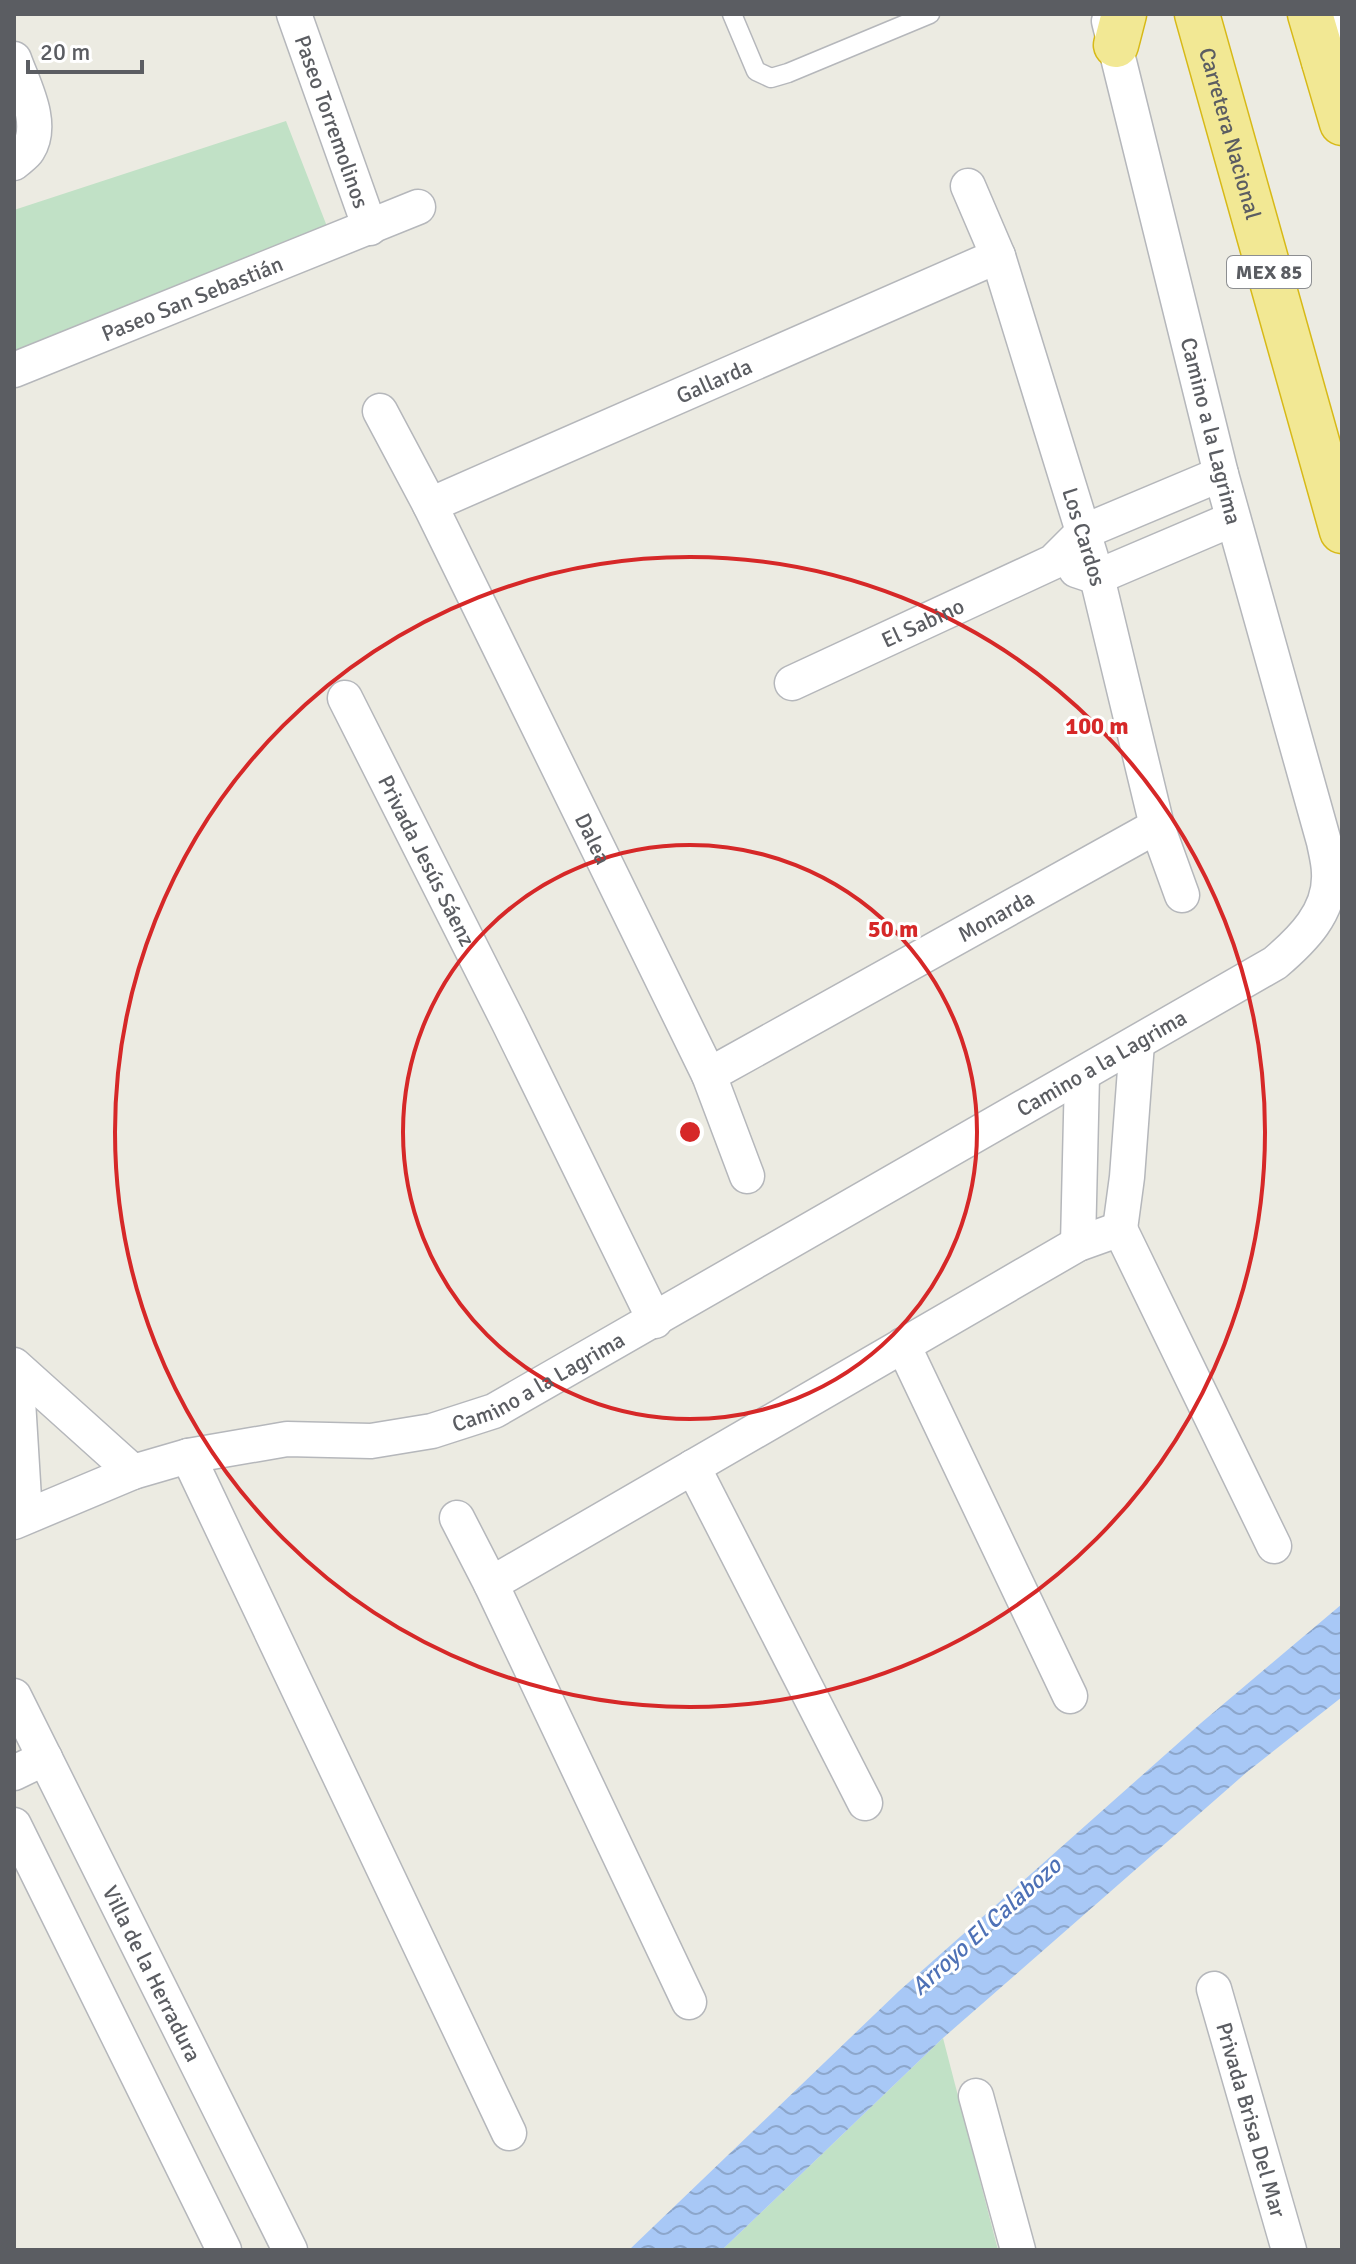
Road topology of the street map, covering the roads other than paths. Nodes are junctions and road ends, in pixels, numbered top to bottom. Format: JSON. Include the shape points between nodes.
{"nodes":[{"id":1,"x":294,"y":14,"type":"edge"},
{"id":2,"x":732,"y":14,"type":"edge"},
{"id":3,"x":930,"y":14,"type":"edge"},
{"id":4,"x":1197,"y":14,"type":"edge"},
{"id":5,"x":1310,"y":14,"type":"edge"},
{"id":6,"x":1335,"y":14,"type":"edge"},
{"id":7,"x":1116,"y":24,"type":"edge"},
{"id":8,"x":14,"y":59,"type":"edge"},
{"id":9,"x":1324,"y":61,"type":"junction"},
{"id":10,"x":1342,"y":123,"type":"edge"},
{"id":11,"x":14,"y":163,"type":"edge"},
{"id":12,"x":968,"y":186,"type":"dead end"},
{"id":13,"x":418,"y":207,"type":"dead end"},
{"id":14,"x":370,"y":228,"type":"junction"},
{"id":15,"x":998,"y":256,"type":"junction"},
{"id":16,"x":14,"y":370,"type":"edge"},
{"id":17,"x":380,"y":411,"type":"dead end"},
{"id":18,"x":1221,"y":474,"type":"junction"},
{"id":19,"x":430,"y":505,"type":"junction"},
{"id":20,"x":1233,"y":519,"type":"junction"},
{"id":21,"x":1342,"y":531,"type":"edge"},
{"id":22,"x":1083,"y":532,"type":"junction"},
{"id":23,"x":1053,"y":562,"type":"junction"},
{"id":24,"x":1097,"y":577,"type":"junction"},
{"id":25,"x":792,"y":683,"type":"dead end"},
{"id":26,"x":345,"y":698,"type":"dead end"},
{"id":27,"x":1157,"y":826,"type":"junction"},
{"id":28,"x":1182,"y":895,"type":"dead end"},
{"id":29,"x":1137,"y":1043,"type":"junction"},
{"id":30,"x":709,"y":1075,"type":"junction"},
{"id":31,"x":1082,"y":1075,"type":"junction"},
{"id":32,"x":747,"y":1176,"type":"dead end"},
{"id":33,"x":1120,"y":1229,"type":"junction"},
{"id":34,"x":1078,"y":1244,"type":"junction"},
{"id":35,"x":655,"y":1321,"type":"junction"},
{"id":36,"x":903,"y":1345,"type":"junction"},
{"id":37,"x":15,"y":1366,"type":"edge"},
{"id":38,"x":188,"y":1456,"type":"junction"},
{"id":39,"x":693,"y":1467,"type":"junction"},
{"id":40,"x":133,"y":1472,"type":"junction"},
{"id":41,"x":20,"y":1518,"type":"edge"},
{"id":42,"x":457,"y":1518,"type":"dead end"},
{"id":43,"x":1274,"y":1546,"type":"dead end"},
{"id":44,"x":491,"y":1584,"type":"junction"},
{"id":45,"x":14,"y":1696,"type":"edge"},
{"id":46,"x":1070,"y":1696,"type":"dead end"},
{"id":47,"x":45,"y":1758,"type":"junction"},
{"id":48,"x":14,"y":1773,"type":"edge"},
{"id":49,"x":865,"y":1803,"type":"dead end"},
{"id":50,"x":14,"y":1825,"type":"edge"},
{"id":51,"x":1214,"y":1989,"type":"dead end"},
{"id":52,"x":689,"y":2002,"type":"dead end"},
{"id":53,"x":976,"y":2096,"type":"dead end"},
{"id":54,"x":509,"y":2133,"type":"dead end"},
{"id":55,"x":224,"y":2250,"type":"edge"},
{"id":56,"x":290,"y":2250,"type":"edge"},
{"id":57,"x":1018,"y":2250,"type":"edge"},
{"id":58,"x":1289,"y":2250,"type":"edge"}],
"edges":[{"from":1,"to":14,"type":"street","name":"Paseo Torremolinos"},
{"from":2,"to":3,"type":"lane","via":[[756,71],[771,78]]},
{"from":4,"to":21,"type":"highway","name":"Carretera Nacional","number":"MEX 85"},
{"from":5,"to":9,"type":"highway"},
{"from":6,"to":9,"type":"street"},
{"from":7,"to":18,"type":"street","name":"Camino a la Lagrima"},
{"from":8,"to":11,"type":"street","via":[[34,131],[28,150]]},
{"from":9,"to":10,"type":"highway"},
{"from":12,"to":15,"type":"street","name":"Los Cardos"},
{"from":13,"to":14,"type":"street","name":"Paseo San Sebastián"},
{"from":14,"to":16,"type":"street","name":"Paseo San Sebastián"},
{"from":15,"to":19,"type":"street","name":"Gallarda"},
{"from":15,"to":22,"type":"street","name":"Los Cardos"},
{"from":17,"to":19,"type":"street","name":"Dalea"},
{"from":18,"to":20,"type":"street","name":"Camino a la Lagrima"},
{"from":18,"to":22,"type":"street","name":"El Sabino"},
{"from":19,"to":30,"type":"street","name":"Dalea"},
{"from":20,"to":24,"type":"street"},
{"from":20,"to":29,"type":"street","name":"Camino a la Lagrima","via":[[1324,842],[1327,896],[1300,942],[1275,963]]},
{"from":22,"to":23,"type":"street","name":"El Sabino"},
{"from":22,"to":24,"type":"street","name":"Los Cardos"},
{"from":23,"to":24,"type":"street"},
{"from":23,"to":25,"type":"street","name":"El Sabino"},
{"from":24,"to":27,"type":"street","name":"Los Cardos"},
{"from":26,"to":35,"type":"street","name":"Privada Jesús Sáenz"},
{"from":27,"to":28,"type":"street","name":"Los Cardos"},
{"from":27,"to":30,"type":"street","name":"Monarda"},
{"from":29,"to":31,"type":"street","name":"Camino a la Lagrima"},
{"from":29,"to":33,"type":"street"},
{"from":30,"to":32,"type":"street","name":"Dalea"},
{"from":31,"to":34,"type":"street"},
{"from":31,"to":35,"type":"street","name":"Camino a la Lagrima"},
{"from":33,"to":34,"type":"street"},
{"from":33,"to":43,"type":"street"},
{"from":34,"to":36,"type":"street"},
{"from":35,"to":38,"type":"street","name":"Camino a la Lagrima","via":[[494,1411],[432,1431],[371,1441],[287,1439]]},
{"from":36,"to":39,"type":"street"},
{"from":36,"to":46,"type":"street"},
{"from":37,"to":40,"type":"street"},
{"from":37,"to":41,"type":"street"},
{"from":38,"to":40,"type":"street","name":"Camino a la Lagrima"},
{"from":38,"to":54,"type":"street"},
{"from":39,"to":44,"type":"street"},
{"from":39,"to":49,"type":"street"},
{"from":40,"to":41,"type":"street","name":"Camino a la Lagrima"},
{"from":42,"to":44,"type":"street"},
{"from":44,"to":52,"type":"street"},
{"from":45,"to":47,"type":"street","name":"Villa de la Herradura"},
{"from":47,"to":48,"type":"street"},
{"from":47,"to":56,"type":"street","name":"Villa de la Herradura"},
{"from":50,"to":55,"type":"street"},
{"from":51,"to":58,"type":"street","name":"Privada Brisa Del Mar"},
{"from":53,"to":57,"type":"street"}]}
